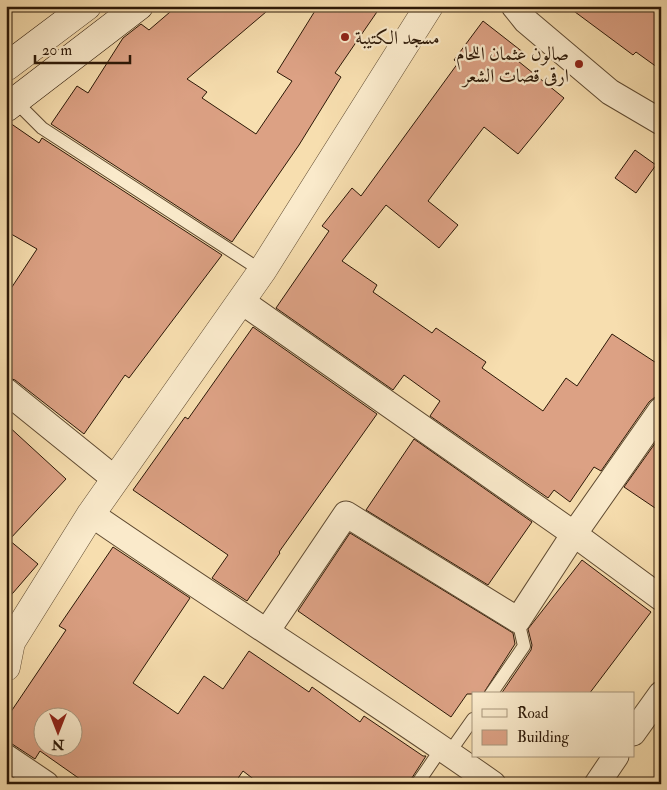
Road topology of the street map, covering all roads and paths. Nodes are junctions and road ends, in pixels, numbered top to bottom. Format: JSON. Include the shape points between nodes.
{"nodes":[{"id":1,"x":87,"y":6,"type":"edge"},
{"id":2,"x":139,"y":6,"type":"edge"},
{"id":3,"x":429,"y":6,"type":"edge"},
{"id":4,"x":526,"y":11,"type":"edge"},
{"id":5,"x":6,"y":67,"type":"edge"},
{"id":6,"x":9,"y":101,"type":"edge"},
{"id":7,"x":661,"y":122,"type":"edge"},
{"id":8,"x":262,"y":271,"type":"junction"},
{"id":9,"x":241,"y":302,"type":"junction"},
{"id":10,"x":6,"y":391,"type":"edge"},
{"id":11,"x":661,"y":410,"type":"edge"},
{"id":12,"x":115,"y":479,"type":"junction"},
{"id":13,"x":91,"y":514,"type":"junction"},
{"id":14,"x":574,"y":534,"type":"junction"},
{"id":15,"x":661,"y":598,"type":"edge"},
{"id":16,"x":518,"y":620,"type":"junction"},
{"id":17,"x":267,"y":631,"type":"junction"},
{"id":18,"x":8,"y":649,"type":"edge"},
{"id":19,"x":492,"y":692,"type":"edge"},
{"id":20,"x":661,"y":694,"type":"edge"},
{"id":21,"x":472,"y":720,"type":"edge"},
{"id":22,"x":634,"y":732,"type":"edge"},
{"id":23,"x":445,"y":751,"type":"junction"},
{"id":24,"x":6,"y":757,"type":"edge"},
{"id":25,"x":615,"y":758,"type":"edge"},
{"id":26,"x":46,"y":784,"type":"edge"},
{"id":27,"x":417,"y":784,"type":"edge"},
{"id":28,"x":493,"y":784,"type":"edge"},
{"id":29,"x":597,"y":784,"type":"edge"}],
"edges":[{"from":1,"to":5,"type":"street"},
{"from":2,"to":6,"type":"street"},
{"from":3,"to":8,"type":"street"},
{"from":4,"to":7,"type":"street","via":[[610,92]]},
{"from":6,"to":8,"type":"lane","via":[[42,128]]},
{"from":8,"to":9,"type":"street"},
{"from":9,"to":12,"type":"street"},
{"from":9,"to":14,"type":"street"},
{"from":10,"to":12,"type":"street"},
{"from":11,"to":14,"type":"street"},
{"from":12,"to":13,"type":"street"},
{"from":13,"to":17,"type":"street"},
{"from":13,"to":18,"type":"street"},
{"from":14,"to":15,"type":"street"},
{"from":14,"to":16,"type":"street"},
{"from":16,"to":17,"type":"street","via":[[346,514]]},
{"from":16,"to":19,"type":"lane","via":[[524,646]]},
{"from":17,"to":23,"type":"street"},
{"from":20,"to":22,"type":"street"},
{"from":21,"to":23,"type":"lane"},
{"from":23,"to":27,"type":"lane"},
{"from":23,"to":28,"type":"street"},
{"from":24,"to":26,"type":"street"},
{"from":25,"to":29,"type":"street"}]}
